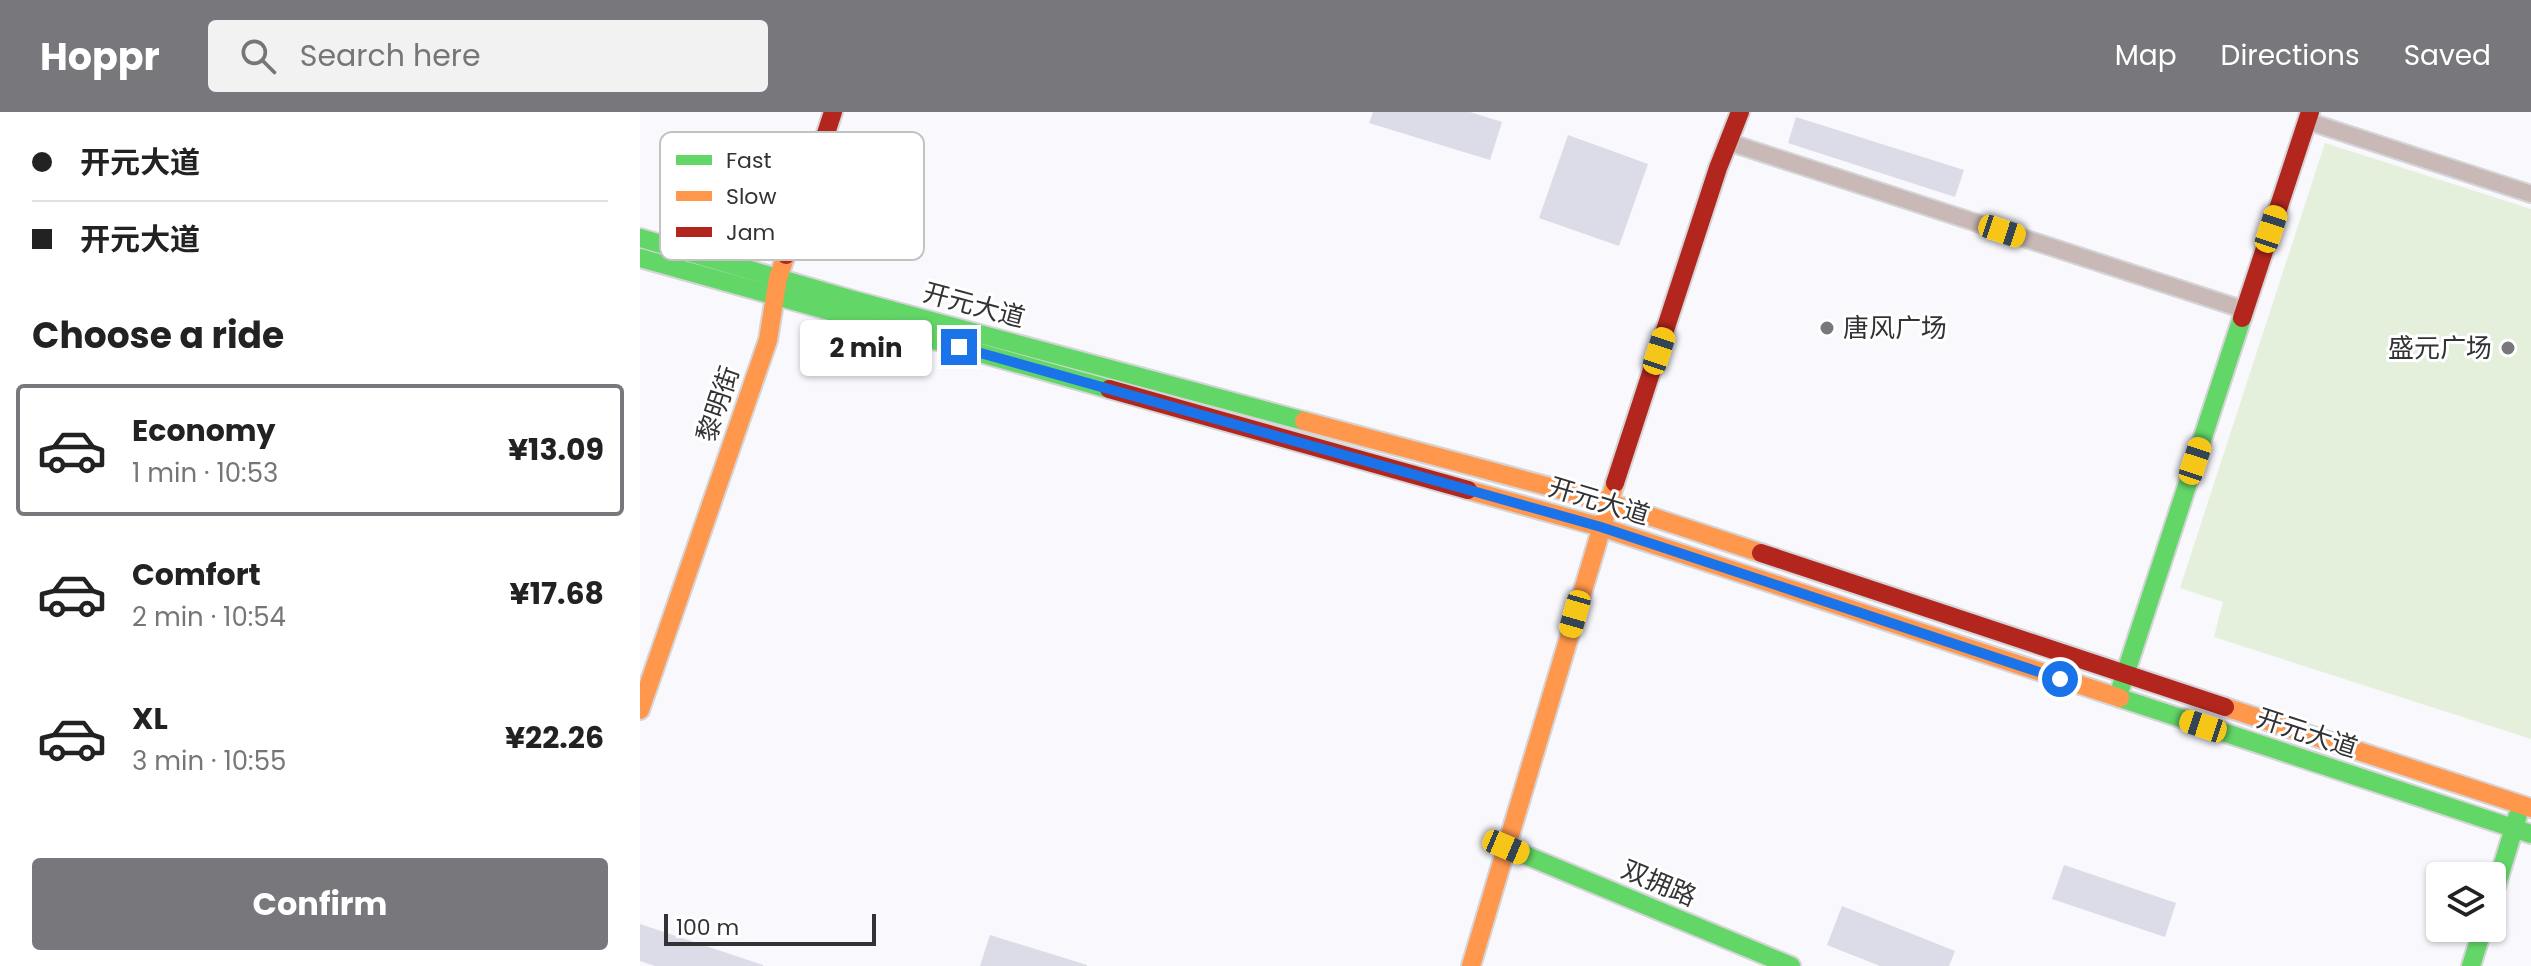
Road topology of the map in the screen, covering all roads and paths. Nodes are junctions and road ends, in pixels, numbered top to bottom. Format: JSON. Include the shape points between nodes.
{"nodes":[{"id":1,"x":833,"y":112,"type":"edge"},
{"id":2,"x":1740,"y":112,"type":"edge"},
{"id":3,"x":2308,"y":117,"type":"edge"},
{"id":4,"x":827,"y":132,"type":"edge"},
{"id":5,"x":1728,"y":142,"type":"junction"},
{"id":6,"x":2531,"y":194,"type":"edge"},
{"id":7,"x":640,"y":238,"type":"edge"},
{"id":8,"x":660,"y":245,"type":"edge"},
{"id":9,"x":640,"y":258,"type":"edge"},
{"id":10,"x":702,"y":260,"type":"edge"},
{"id":11,"x":786,"y":260,"type":"edge"},
{"id":12,"x":777,"y":287,"type":"junction"},
{"id":13,"x":2245,"y":310,"type":"junction"},
{"id":14,"x":1610,"y":503,"type":"junction"},
{"id":15,"x":1601,"y":527,"type":"junction"},
{"id":16,"x":2125,"y":674,"type":"junction"},
{"id":17,"x":2118,"y":698,"type":"junction"},
{"id":18,"x":640,"y":710,"type":"edge"},
{"id":19,"x":2526,"y":806,"type":"edge"},
{"id":20,"x":2523,"y":831,"type":"edge"},
{"id":21,"x":1506,"y":847,"type":"junction"},
{"id":22,"x":2506,"y":869,"type":"edge"},
{"id":23,"x":2479,"y":942,"type":"edge"},
{"id":24,"x":1471,"y":966,"type":"edge"},
{"id":25,"x":1791,"y":966,"type":"edge"},
{"id":26,"x":2471,"y":966,"type":"edge"}],
"edges":[{"from":1,"to":4,"type":"main road","name":"黎明街"},
{"from":2,"to":5,"type":"main road"},
{"from":3,"to":6,"type":"street"},
{"from":3,"to":13,"type":"main road"},
{"from":5,"to":13,"type":"street"},
{"from":5,"to":14,"type":"main road"},
{"from":7,"to":8,"type":"main road","name":"开元大道"},
{"from":9,"to":12,"type":"main road","name":"开元大道"},
{"from":10,"to":12,"type":"main road","name":"开元大道"},
{"from":11,"to":12,"type":"main road","name":"黎明街"},
{"from":12,"to":14,"type":"main road","name":"开元大道"},
{"from":12,"to":15,"type":"main road","name":"开元大道"},
{"from":12,"to":18,"type":"main road","name":"黎明街","via":[[768,340]]},
{"from":13,"to":16,"type":"main road"},
{"from":14,"to":15,"type":"main road"},
{"from":14,"to":16,"type":"main road","name":"开元大道"},
{"from":15,"to":17,"type":"main road","name":"开元大道"},
{"from":15,"to":21,"type":"main road"},
{"from":16,"to":17,"type":"main road"},
{"from":16,"to":19,"type":"main road","name":"开元大道"},
{"from":17,"to":20,"type":"main road","name":"开元大道"},
{"from":19,"to":20,"type":"main road"},
{"from":20,"to":22,"type":"main road"},
{"from":21,"to":24,"type":"main road"},
{"from":21,"to":25,"type":"main road","name":"双拥路"},
{"from":23,"to":26,"type":"main road"}]}
